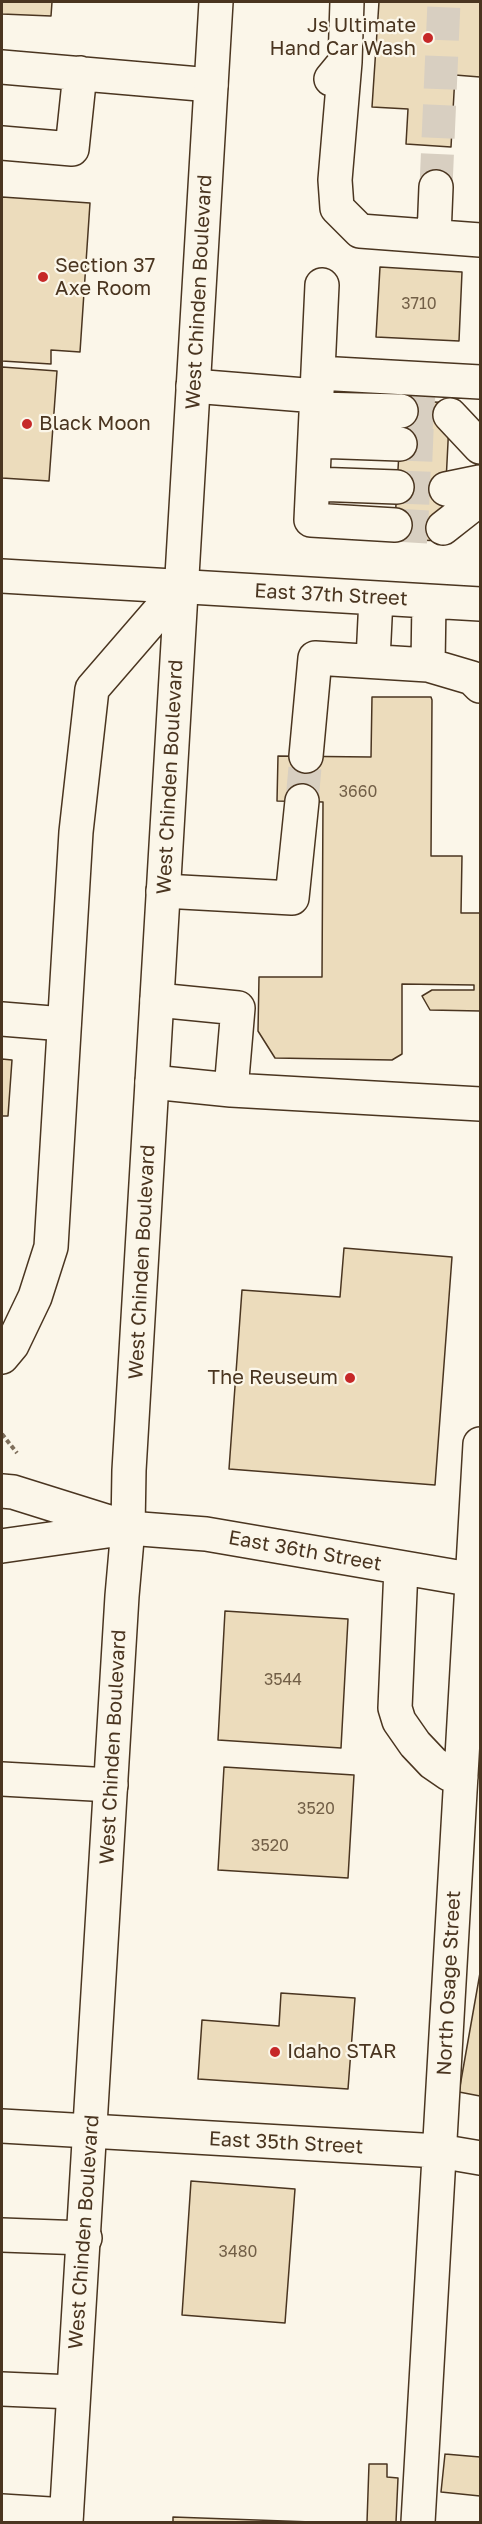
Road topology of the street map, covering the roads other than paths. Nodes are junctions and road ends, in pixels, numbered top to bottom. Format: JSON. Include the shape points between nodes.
{"nodes":[{"id":1,"x":216,"y":2,"type":"edge"},
{"id":2,"x":347,"y":2,"type":"edge"},
{"id":3,"x":2,"y":67,"type":"edge"},
{"id":4,"x":80,"y":73,"type":"junction"},
{"id":5,"x":211,"y":85,"type":"junction"},
{"id":6,"x":2,"y":143,"type":"edge"},
{"id":7,"x":436,"y":187,"type":"tunnel mouth"},
{"id":8,"x":434,"y":236,"type":"junction"},
{"id":9,"x":480,"y":240,"type":"edge"},
{"id":10,"x":322,"y":285,"type":"dead end"},
{"id":11,"x":480,"y":382,"type":"edge"},
{"id":12,"x":193,"y":386,"type":"junction"},
{"id":13,"x":317,"y":392,"type":"junction"},
{"id":14,"x":401,"y":411,"type":"tunnel mouth"},
{"id":15,"x":315,"y":441,"type":"junction"},
{"id":16,"x":400,"y":444,"type":"tunnel mouth"},
{"id":17,"x":480,"y":447,"type":"edge"},
{"id":18,"x":480,"y":463,"type":"edge"},
{"id":19,"x":480,"y":482,"type":"edge"},
{"id":20,"x":313,"y":484,"type":"junction"},
{"id":21,"x":397,"y":487,"type":"tunnel mouth"},
{"id":22,"x":446,"y":489,"type":"tunnel mouth"},
{"id":23,"x":480,"y":499,"type":"edge"},
{"id":24,"x":395,"y":525,"type":"tunnel mouth"},
{"id":25,"x":444,"y":528,"type":"tunnel mouth"},
{"id":26,"x":2,"y":576,"type":"edge"},
{"id":27,"x":181,"y":586,"type":"junction"},
{"id":28,"x":376,"y":597,"type":"junction"},
{"id":29,"x":429,"y":601,"type":"junction"},
{"id":30,"x":480,"y":604,"type":"edge"},
{"id":31,"x":373,"y":660,"type":"junction"},
{"id":32,"x":428,"y":665,"type":"junction"},
{"id":33,"x":480,"y":686,"type":"edge"},
{"id":34,"x":306,"y":756,"type":"tunnel mouth"},
{"id":35,"x":302,"y":801,"type":"tunnel mouth"},
{"id":36,"x":163,"y":891,"type":"junction"},
{"id":37,"x":157,"y":1000,"type":"junction"},
{"id":38,"x":2,"y":1020,"type":"edge"},
{"id":39,"x":64,"y":1024,"type":"junction"},
{"id":40,"x":152,"y":1082,"type":"junction"},
{"id":41,"x":231,"y":1090,"type":"junction"},
{"id":42,"x":480,"y":1104,"type":"edge"},
{"id":43,"x":2,"y":1357,"type":"edge"},
{"id":44,"x":480,"y":1444,"type":"edge"},
{"id":45,"x":2,"y":1491,"type":"edge"},
{"id":46,"x":128,"y":1528,"type":"junction"},
{"id":47,"x":2,"y":1546,"type":"edge"},
{"id":48,"x":401,"y":1568,"type":"junction"},
{"id":49,"x":476,"y":1580,"type":"edge"},
{"id":50,"x":461,"y":1777,"type":"junction"},
{"id":51,"x":2,"y":1779,"type":"edge"},
{"id":52,"x":111,"y":1785,"type":"junction"},
{"id":53,"x":2,"y":2126,"type":"edge"},
{"id":54,"x":91,"y":2132,"type":"junction"},
{"id":55,"x":439,"y":2151,"type":"junction"},
{"id":56,"x":480,"y":2158,"type":"edge"},
{"id":57,"x":2,"y":2235,"type":"edge"},
{"id":58,"x":85,"y":2238,"type":"junction"},
{"id":59,"x":2,"y":2389,"type":"edge"},
{"id":60,"x":73,"y":2392,"type":"junction"},
{"id":61,"x":2,"y":2511,"type":"edge"},
{"id":62,"x":66,"y":2519,"type":"edge"},
{"id":63,"x":418,"y":2523,"type":"edge"}],
"edges":[{"from":1,"to":5,"type":"main road","name":"West Chinden Boulevard"},
{"from":2,"to":8,"type":"main road","via":[[345,62],[324,88],[319,139],[335,180],[337,208],[360,231]]},
{"from":3,"to":4,"type":"main road"},
{"from":4,"to":5,"type":"main road"},
{"from":4,"to":6,"type":"main road","via":[[72,149]]},
{"from":5,"to":12,"type":"main road","name":"West Chinden Boulevard"},
{"from":7,"to":8,"type":"main road"},
{"from":8,"to":9,"type":"main road"},
{"from":10,"to":13,"type":"main road"},
{"from":11,"to":13,"type":"main road"},
{"from":12,"to":13,"type":"main road"},
{"from":12,"to":27,"type":"main road","name":"West Chinden Boulevard"},
{"from":13,"to":14,"type":"main road"},
{"from":13,"to":15,"type":"main road"},
{"from":15,"to":16,"type":"main road"},
{"from":15,"to":20,"type":"main road"},
{"from":17,"to":18,"type":"main road","via":[[449,430]]},
{"from":19,"to":22,"type":"main road"},
{"from":20,"to":21,"type":"main road"},
{"from":20,"to":24,"type":"main road","via":[[311,520]]},
{"from":23,"to":25,"type":"main road"},
{"from":26,"to":27,"type":"main road","name":"East 37th Street"},
{"from":27,"to":28,"type":"main road","name":"East 37th Street"},
{"from":27,"to":36,"type":"main road","name":"West Chinden Boulevard"},
{"from":27,"to":39,"type":"main road","via":[[92,689],[76,832]]},
{"from":28,"to":29,"type":"main road","name":"East 37th Street"},
{"from":28,"to":31,"type":"main road"},
{"from":29,"to":30,"type":"main road","name":"East 37th Street"},
{"from":29,"to":32,"type":"main road"},
{"from":31,"to":32,"type":"main road"},
{"from":31,"to":34,"type":"main road","via":[[315,658]]},
{"from":32,"to":33,"type":"main road","via":[[472,678]]},
{"from":35,"to":36,"type":"main road","via":[[292,898]]},
{"from":36,"to":37,"type":"main road","name":"West Chinden Boulevard"},
{"from":37,"to":40,"type":"main road","name":"West Chinden Boulevard"},
{"from":37,"to":41,"type":"main road","via":[[238,1008]]},
{"from":38,"to":39,"type":"main road"},
{"from":39,"to":43,"type":"main road","via":[[51,1247],[35,1297]]},
{"from":40,"to":41,"type":"main road"},
{"from":40,"to":46,"type":"main road","name":"West Chinden Boulevard"},
{"from":41,"to":42,"type":"main road"},
{"from":44,"to":49,"type":"main road","name":"North Osage Street"},
{"from":45,"to":46,"type":"main road"},
{"from":46,"to":47,"type":"main road"},
{"from":46,"to":48,"type":"main road","name":"East 36th Street","via":[[206,1534]]},
{"from":46,"to":52,"type":"main road","name":"West Chinden Boulevard"},
{"from":48,"to":49,"type":"main road","name":"East 36th Street"},
{"from":48,"to":50,"type":"main road","via":[[395,1708],[415,1744],[433,1763]]},
{"from":49,"to":50,"type":"main road","name":"North Osage Street"},
{"from":50,"to":55,"type":"main road","name":"North Osage Street"},
{"from":51,"to":52,"type":"main road"},
{"from":52,"to":54,"type":"main road","name":"West Chinden Boulevard"},
{"from":53,"to":54,"type":"main road","name":"East 35th Street"},
{"from":54,"to":55,"type":"main road","name":"East 35th Street"},
{"from":54,"to":58,"type":"main road","name":"West Chinden Boulevard"},
{"from":55,"to":56,"type":"main road","name":"East 35th Street"},
{"from":55,"to":63,"type":"main road","name":"North Osage Street"},
{"from":57,"to":58,"type":"main road"},
{"from":58,"to":60,"type":"main road","name":"West Chinden Boulevard"},
{"from":59,"to":60,"type":"main road"},
{"from":60,"to":62,"type":"main road","name":"West Chinden Boulevard"},
{"from":61,"to":62,"type":"main road"}]}
